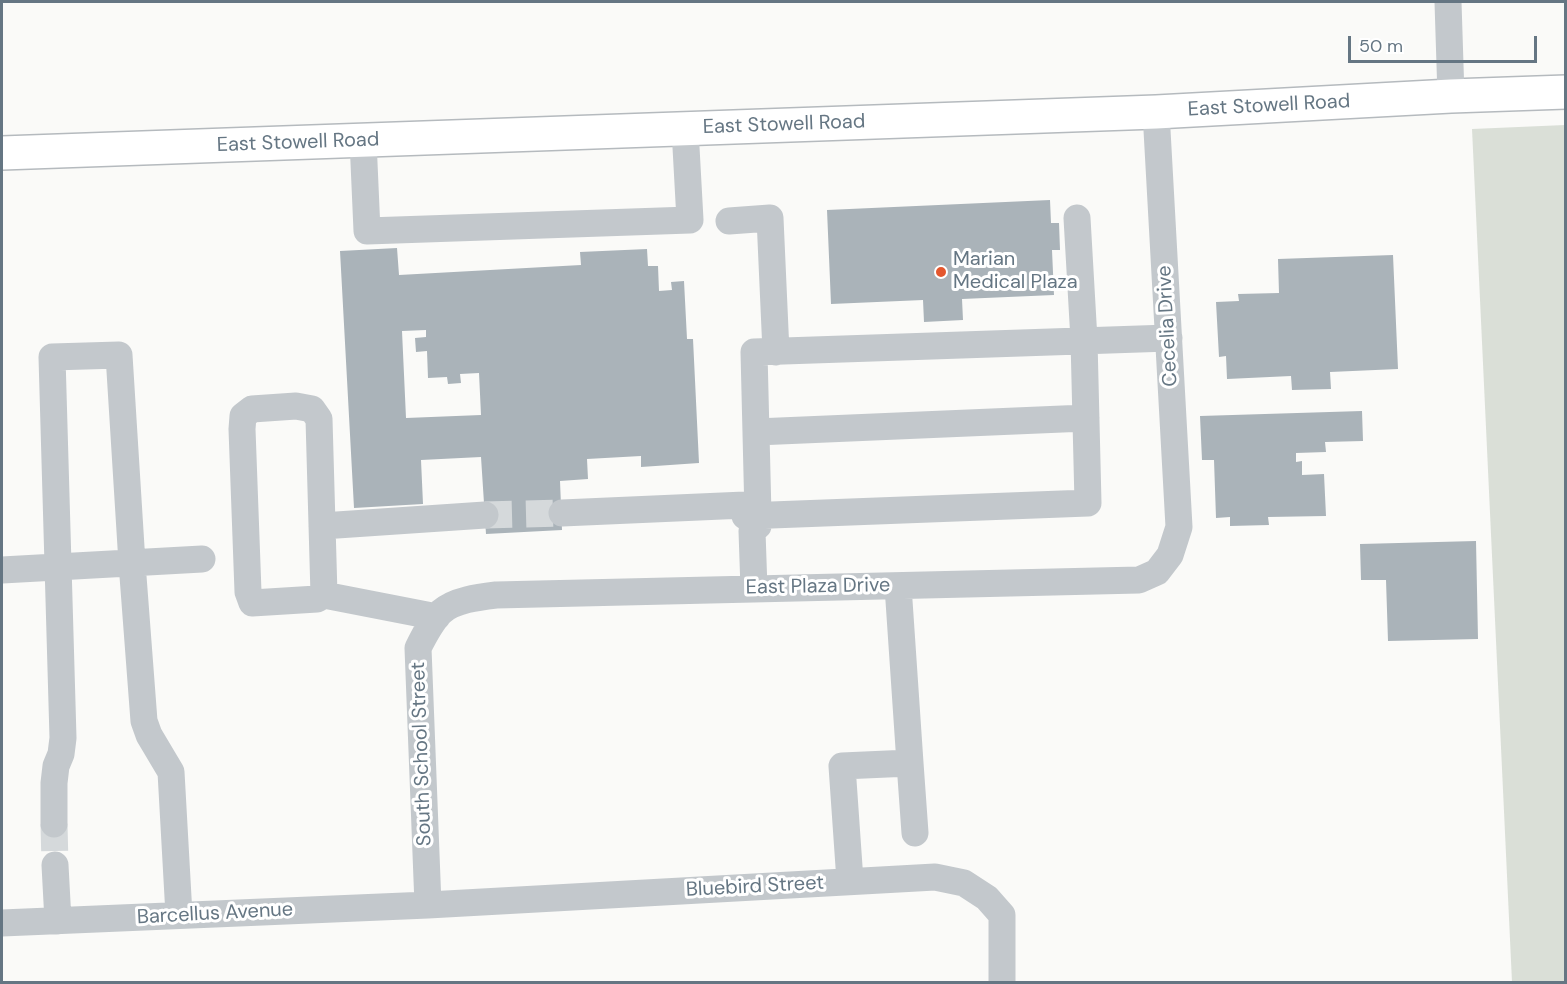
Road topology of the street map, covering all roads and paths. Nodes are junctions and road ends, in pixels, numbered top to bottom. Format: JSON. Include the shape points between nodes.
{"nodes":[{"id":1,"x":1448,"y":2,"type":"edge"},
{"id":2,"x":1566,"y":92,"type":"edge"},
{"id":3,"x":1451,"y":96,"type":"junction"},
{"id":4,"x":1156,"y":112,"type":"junction"},
{"id":5,"x":685,"y":129,"type":"junction"},
{"id":6,"x":363,"y":140,"type":"junction"},
{"id":7,"x":2,"y":153,"type":"edge"},
{"id":8,"x":1077,"y":218,"type":"dead end"},
{"id":9,"x":729,"y":221,"type":"dead end"},
{"id":10,"x":1168,"y":338,"type":"junction"},
{"id":11,"x":1084,"y":340,"type":"junction"},
{"id":12,"x":765,"y":352,"type":"junction"},
{"id":13,"x":1086,"y":418,"type":"junction"},
{"id":14,"x":756,"y":432,"type":"junction"},
{"id":15,"x":562,"y":513,"type":"tunnel mouth"},
{"id":16,"x":485,"y":515,"type":"tunnel mouth"},
{"id":17,"x":750,"y":517,"type":"junction"},
{"id":18,"x":322,"y":526,"type":"junction"},
{"id":19,"x":1175,"y":540,"type":"joint"},
{"id":20,"x":202,"y":559,"type":"dead end"},
{"id":21,"x":132,"y":563,"type":"junction"},
{"id":22,"x":58,"y":566,"type":"junction"},
{"id":23,"x":2,"y":570,"type":"edge"},
{"id":24,"x":898,"y":586,"type":"junction"},
{"id":25,"x":754,"y":589,"type":"junction"},
{"id":26,"x":324,"y":595,"type":"junction"},
{"id":27,"x":439,"y":614,"type":"junction"},
{"id":28,"x":910,"y":763,"type":"junction"},
{"id":29,"x":54,"y":824,"type":"tunnel mouth"},
{"id":30,"x":915,"y":833,"type":"dead end"},
{"id":31,"x":55,"y":865,"type":"tunnel mouth"},
{"id":32,"x":850,"y":881,"type":"junction"},
{"id":33,"x":428,"y":905,"type":"junction"},
{"id":34,"x":179,"y":915,"type":"junction"},
{"id":35,"x":58,"y":921,"type":"junction"},
{"id":36,"x":2,"y":922,"type":"edge"},
{"id":37,"x":1002,"y":982,"type":"edge"}],
"edges":[{"from":1,"to":3,"type":"street"},
{"from":2,"to":3,"type":"main road","name":"East Stowell Road"},
{"from":3,"to":4,"type":"main road","name":"East Stowell Road"},
{"from":4,"to":5,"type":"main road","name":"East Stowell Road"},
{"from":4,"to":10,"type":"street","name":"Cecelia Drive"},
{"from":5,"to":6,"type":"main road","name":"East Stowell Road"},
{"from":5,"to":6,"type":"street","via":[[690,220],[678,221],[367,231]]},
{"from":6,"to":7,"type":"main road","name":"East Stowell Road"},
{"from":8,"to":11,"type":"street"},
{"from":9,"to":12,"type":"street","via":[[770,218]]},
{"from":10,"to":11,"type":"street"},
{"from":10,"to":19,"type":"street","name":"Cecelia Drive","via":[[1179,527]]},
{"from":11,"to":12,"type":"street"},
{"from":11,"to":13,"type":"street"},
{"from":12,"to":14,"type":"street"},
{"from":12,"to":17,"type":"street","via":[[747,365],[741,383]]},
{"from":13,"to":14,"type":"street"},
{"from":13,"to":17,"type":"street","via":[[1088,503]]},
{"from":14,"to":17,"type":"street"},
{"from":15,"to":17,"type":"street"},
{"from":16,"to":18,"type":"street"},
{"from":17,"to":25,"type":"street"},
{"from":18,"to":26,"type":"street"},
{"from":18,"to":26,"type":"street","via":[[319,419],[312,409],[296,406],[252,409],[243,416],[242,429],[248,592],[252,603],[316,599]]},
{"from":19,"to":24,"type":"street","name":"East Plaza Drive","via":[[1157,572],[1139,580]]},
{"from":20,"to":21,"type":"street"},
{"from":21,"to":22,"type":"street"},
{"from":21,"to":22,"type":"street","via":[[119,355],[52,357]]},
{"from":21,"to":34,"type":"street","via":[[144,721],[171,772]]},
{"from":22,"to":23,"type":"street"},
{"from":22,"to":29,"type":"street","via":[[63,738],[54,783]]},
{"from":24,"to":25,"type":"street","name":"East Plaza Drive"},
{"from":24,"to":28,"type":"street"},
{"from":25,"to":27,"type":"street","name":"East Plaza Drive","via":[[496,595],[466,599]]},
{"from":26,"to":27,"type":"street"},
{"from":27,"to":33,"type":"street","name":"South School Street","via":[[418,648]]},
{"from":28,"to":30,"type":"street"},
{"from":28,"to":32,"type":"street","via":[[842,766]]},
{"from":31,"to":35,"type":"street"},
{"from":32,"to":33,"type":"street","name":"Bluebird Street"},
{"from":32,"to":37,"type":"street","name":"Bluebird Street","via":[[935,877],[964,883],[987,898],[1002,915]]},
{"from":33,"to":34,"type":"street","name":"Barcellus Avenue"},
{"from":34,"to":35,"type":"street","name":"Barcellus Avenue"},
{"from":35,"to":36,"type":"street","name":"Barcellus Avenue"}]}
